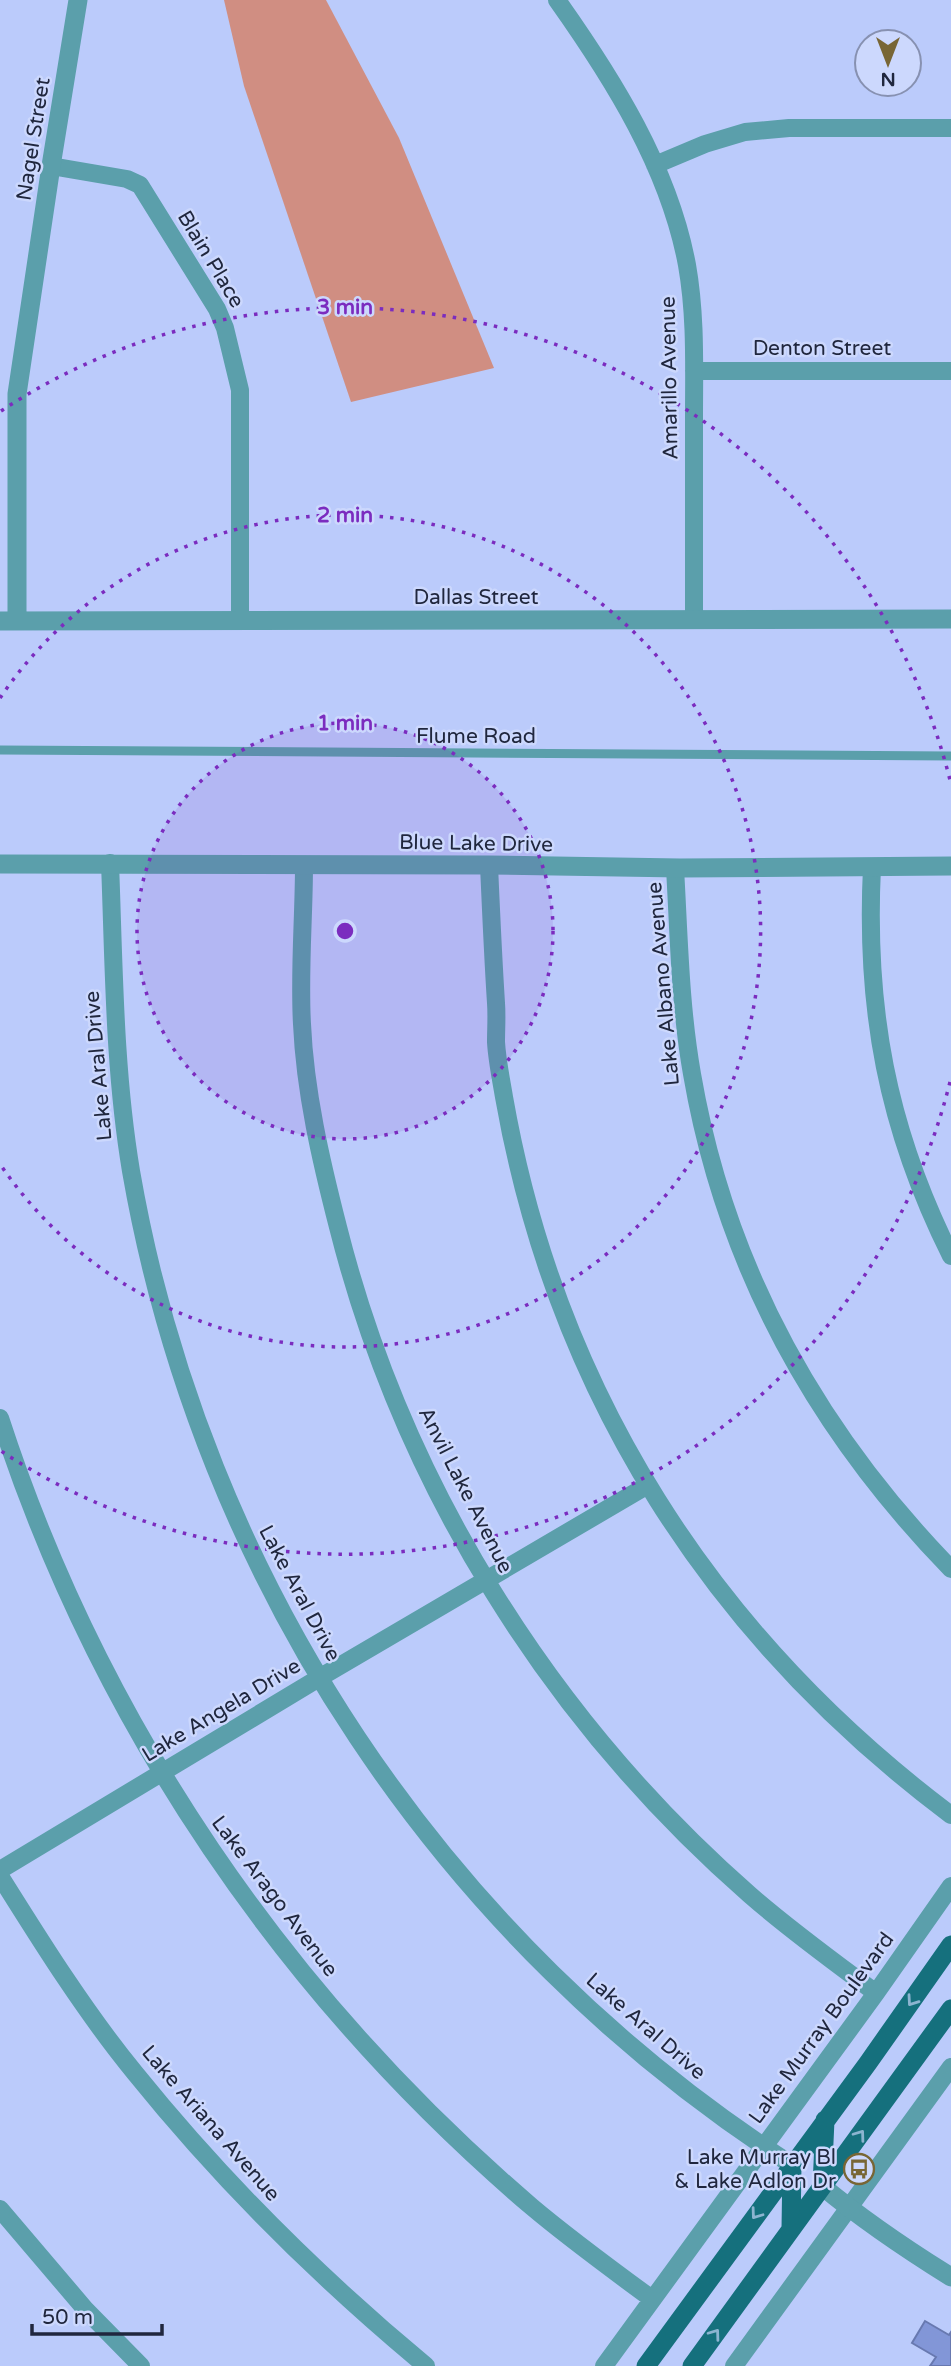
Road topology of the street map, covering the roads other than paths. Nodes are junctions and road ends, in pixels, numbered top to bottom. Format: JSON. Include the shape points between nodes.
{"nodes":[{"id":1,"x":78,"y":0,"type":"edge"},
{"id":2,"x":557,"y":0,"type":"edge"},
{"id":3,"x":951,"y":128,"type":"edge"},
{"id":4,"x":655,"y":165,"type":"junction"},
{"id":5,"x":51,"y":166,"type":"junction"},
{"id":6,"x":694,"y":371,"type":"junction"},
{"id":7,"x":951,"y":372,"type":"edge"},
{"id":8,"x":951,"y":619,"type":"edge"},
{"id":9,"x":240,"y":620,"type":"junction"},
{"id":10,"x":694,"y":620,"type":"junction"},
{"id":11,"x":8,"y":621,"type":"edge"},
{"id":12,"x":0,"y":750,"type":"edge"},
{"id":13,"x":951,"y":756,"type":"edge"},
{"id":14,"x":110,"y":863,"type":"junction"},
{"id":15,"x":0,"y":864,"type":"edge"},
{"id":16,"x":304,"y":865,"type":"junction"},
{"id":17,"x":489,"y":865,"type":"junction"},
{"id":18,"x":951,"y":866,"type":"edge"},
{"id":19,"x":872,"y":867,"type":"junction"},
{"id":20,"x":675,"y":868,"type":"junction"},
{"id":21,"x":951,"y":1256,"type":"edge"},
{"id":22,"x":0,"y":1418,"type":"edge"},
{"id":23,"x":648,"y":1485,"type":"junction"},
{"id":24,"x":951,"y":1569,"type":"edge"},
{"id":25,"x":486,"y":1581,"type":"junction"},
{"id":26,"x":319,"y":1678,"type":"junction"},
{"id":27,"x":161,"y":1774,"type":"junction"},
{"id":28,"x":951,"y":1815,"type":"edge"},
{"id":29,"x":0,"y":1870,"type":"edge"},
{"id":30,"x":0,"y":1876,"type":"edge"},
{"id":31,"x":951,"y":1886,"type":"edge"},
{"id":32,"x":951,"y":1945,"type":"edge"},
{"id":33,"x":876,"y":1993,"type":"junction"},
{"id":34,"x":951,"y":2009,"type":"edge"},
{"id":35,"x":951,"y":2067,"type":"edge"},
{"id":36,"x":825,"y":2120,"type":"junction"},
{"id":37,"x":763,"y":2146,"type":"junction"},
{"id":38,"x":792,"y":2165,"type":"junction"},
{"id":39,"x":822,"y":2186,"type":"junction"},
{"id":40,"x":849,"y":2208,"type":"junction"},
{"id":41,"x":0,"y":2209,"type":"edge"},
{"id":42,"x":791,"y":2229,"type":"junction"},
{"id":43,"x":951,"y":2277,"type":"edge"},
{"id":44,"x":652,"y":2299,"type":"junction"},
{"id":45,"x":141,"y":2366,"type":"edge"},
{"id":46,"x":426,"y":2366,"type":"edge"},
{"id":47,"x":604,"y":2366,"type":"edge"},
{"id":48,"x":646,"y":2366,"type":"edge"},
{"id":49,"x":692,"y":2366,"type":"edge"},
{"id":50,"x":734,"y":2366,"type":"edge"}],
"edges":[{"from":1,"to":5,"type":"street","name":"Nagel Street"},
{"from":2,"to":4,"type":"street","name":"Amarillo Avenue","via":[[627,109]]},
{"from":3,"to":4,"type":"street","via":[[745,132]]},
{"from":4,"to":6,"type":"street","name":"Amarillo Avenue","via":[[687,263]]},
{"from":5,"to":9,"type":"street","name":"Blain Place","via":[[140,185],[225,328],[240,390]]},
{"from":5,"to":11,"type":"street","name":"Nagel Street","via":[[17,394]]},
{"from":6,"to":7,"type":"street","name":"Denton Street"},
{"from":6,"to":10,"type":"street","name":"Amarillo Avenue"},
{"from":8,"to":10,"type":"street","name":"Dallas Street"},
{"from":9,"to":10,"type":"street","name":"Dallas Street"},
{"from":9,"to":11,"type":"street","name":"Dallas Street"},
{"from":12,"to":13,"type":"lane","name":"Flume Road"},
{"from":14,"to":15,"type":"street","name":"Blue Lake Drive"},
{"from":14,"to":16,"type":"street","name":"Blue Lake Drive"},
{"from":14,"to":26,"type":"street","name":"Lake Aral Drive","via":[[116,1054],[132,1173],[157,1290],[192,1406],[232,1508],[271,1593]]},
{"from":16,"to":17,"type":"street","name":"Blue Lake Drive"},
{"from":16,"to":25,"type":"street","name":"Anvil Lake Avenue","via":[[302,1024],[330,1196],[352,1280],[402,1418]]},
{"from":17,"to":20,"type":"street","name":"Blue Lake Drive"},
{"from":17,"to":23,"type":"street","via":[[496,1044],[525,1195],[575,1341],[618,1434]]},
{"from":18,"to":19,"type":"street","name":"Blue Lake Drive"},
{"from":19,"to":20,"type":"street","name":"Blue Lake Drive"},
{"from":19,"to":21,"type":"street","via":[[873,1000],[888,1088],[914,1173]]},
{"from":20,"to":24,"type":"street","name":"Lake Albano Avenue","via":[[692,1074],[713,1168],[744,1260],[785,1347],[833,1427],[889,1502]]},
{"from":22,"to":27,"type":"street","name":"Lake Arago Avenue","via":[[70,1602]]},
{"from":23,"to":25,"type":"street","name":"Lake Angela Drive"},
{"from":23,"to":28,"type":"street","via":[[695,1558],[765,1647],[838,1722]]},
{"from":25,"to":26,"type":"street","name":"Lake Angela Drive"},
{"from":25,"to":33,"type":"street","name":"Anvil Lake Avenue","via":[[564,1696],[656,1805],[761,1904]]},
{"from":26,"to":27,"type":"street","name":"Lake Angela Drive"},
{"from":26,"to":37,"type":"street","name":"Lake Aral Drive","via":[[383,1777],[522,1945],[636,2051]]},
{"from":27,"to":29,"type":"street","name":"Lake Angela Drive"},
{"from":27,"to":44,"type":"street","name":"Lake Arago Avenue","via":[[240,1893],[349,2028],[439,2121],[531,2206]]},
{"from":30,"to":46,"type":"street","name":"Lake Ariana Avenue","via":[[85,2006],[193,2142],[285,2240]]},
{"from":31,"to":33,"type":"street","name":"Lake Murray Boulevard"},
{"from":32,"to":36,"type":"main road","one_way":true},
{"from":33,"to":37,"type":"street","name":"Lake Murray Boulevard"},
{"from":39,"to":34,"type":"main road","one_way":true},
{"from":35,"to":40,"type":"street"},
{"from":36,"to":38,"type":"main road"},
{"from":36,"to":39,"type":"main road"},
{"from":37,"to":38,"type":"street","name":"Lake Aral Drive"},
{"from":37,"to":44,"type":"street","name":"Lake Murray Boulevard"},
{"from":38,"to":42,"type":"main road"},
{"from":38,"to":48,"type":"main road","one_way":true},
{"from":39,"to":40,"type":"street"},
{"from":39,"to":42,"type":"main road"},
{"from":40,"to":43,"type":"street"},
{"from":40,"to":50,"type":"street"},
{"from":41,"to":45,"type":"street"},
{"from":49,"to":42,"type":"main road","one_way":true},
{"from":44,"to":47,"type":"street","name":"Lake Murray Boulevard"}]}
